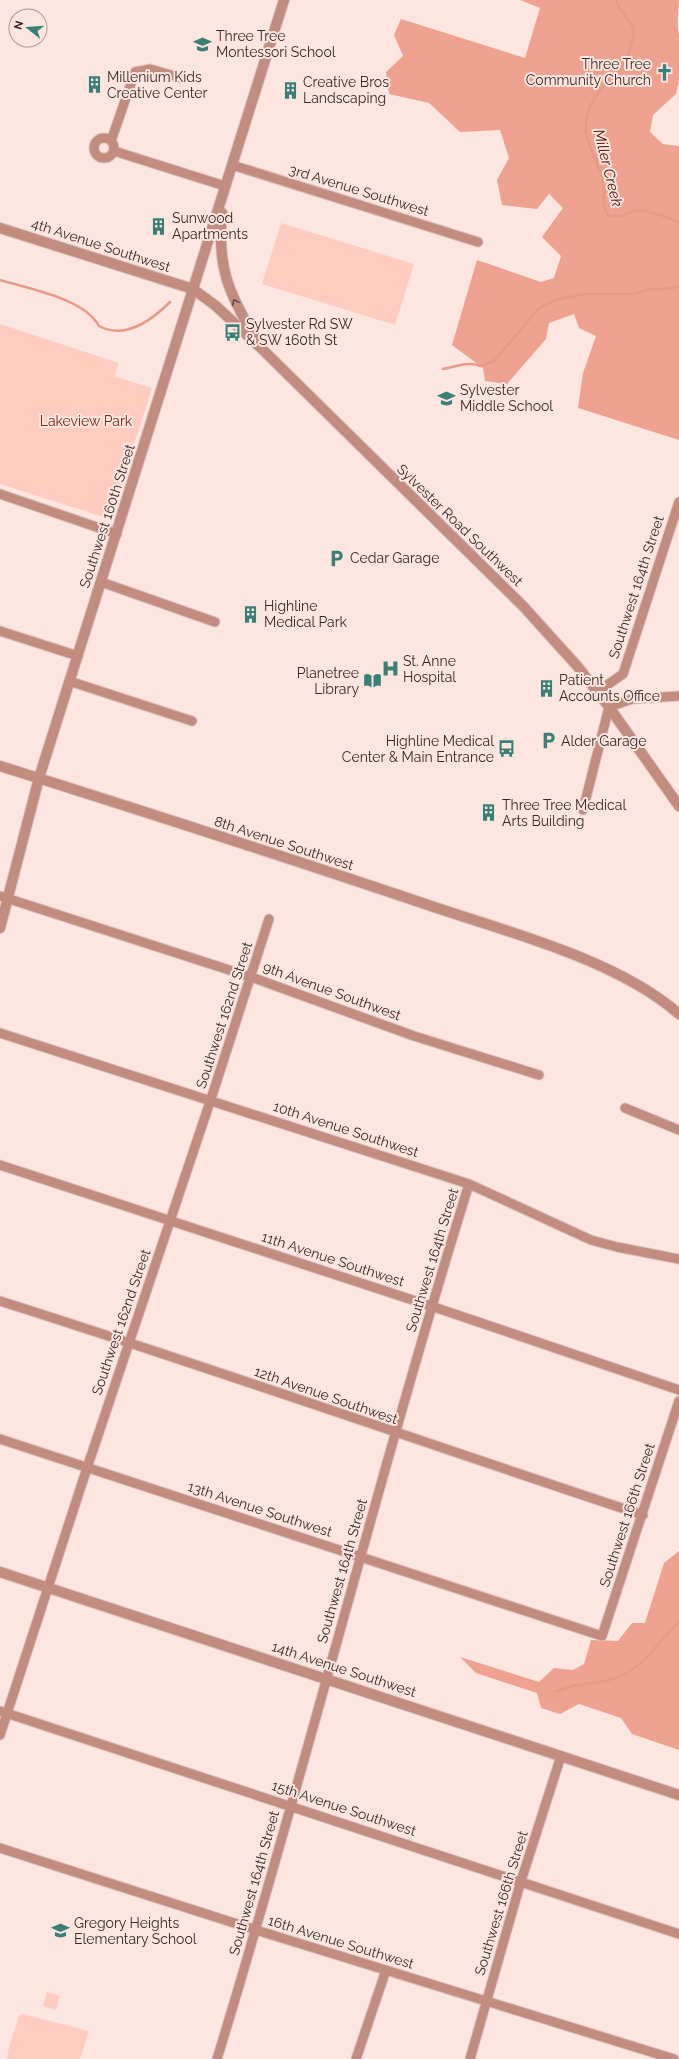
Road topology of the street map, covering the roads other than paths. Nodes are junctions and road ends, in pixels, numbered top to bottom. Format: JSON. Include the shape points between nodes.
{"nodes":[{"id":1,"x":284,"y":0,"type":"edge"},
{"id":2,"x":181,"y":78,"type":"dead end"},
{"id":3,"x":112,"y":141,"type":"junction"},
{"id":4,"x":114,"y":151,"type":"junction"},
{"id":5,"x":232,"y":165,"type":"junction"},
{"id":6,"x":224,"y":189,"type":"junction"},
{"id":7,"x":0,"y":228,"type":"edge"},
{"id":8,"x":478,"y":242,"type":"dead end"},
{"id":9,"x":193,"y":289,"type":"junction"},
{"id":10,"x":261,"y":348,"type":"junction"},
{"id":11,"x":0,"y":494,"type":"edge"},
{"id":12,"x":679,"y":502,"type":"edge"},
{"id":13,"x":117,"y":534,"type":"junction"},
{"id":14,"x":101,"y":582,"type":"junction"},
{"id":15,"x":215,"y":622,"type":"dead end"},
{"id":16,"x":0,"y":631,"type":"edge"},
{"id":17,"x":78,"y":656,"type":"junction"},
{"id":18,"x":69,"y":681,"type":"junction"},
{"id":19,"x":597,"y":692,"type":"junction"},
{"id":20,"x":679,"y":696,"type":"edge"},
{"id":21,"x":609,"y":707,"type":"junction"},
{"id":22,"x":192,"y":721,"type":"dead end"},
{"id":23,"x":0,"y":766,"type":"edge"},
{"id":24,"x":39,"y":778,"type":"junction"},
{"id":25,"x":679,"y":806,"type":"edge"},
{"id":26,"x":583,"y":810,"type":"dead end"},
{"id":27,"x":4,"y":897,"type":"edge"},
{"id":28,"x":269,"y":919,"type":"dead end"},
{"id":29,"x":0,"y":928,"type":"edge"},
{"id":30,"x":251,"y":977,"type":"junction"},
{"id":31,"x":679,"y":1014,"type":"edge"},
{"id":32,"x":0,"y":1033,"type":"edge"},
{"id":33,"x":540,"y":1075,"type":"dead end"},
{"id":34,"x":211,"y":1100,"type":"junction"},
{"id":35,"x":625,"y":1108,"type":"dead end"},
{"id":36,"x":679,"y":1130,"type":"edge"},
{"id":37,"x":0,"y":1165,"type":"edge"},
{"id":38,"x":469,"y":1184,"type":"junction"},
{"id":39,"x":170,"y":1220,"type":"junction"},
{"id":40,"x":679,"y":1259,"type":"edge"},
{"id":41,"x":0,"y":1301,"type":"edge"},
{"id":42,"x":431,"y":1306,"type":"junction"},
{"id":43,"x":129,"y":1342,"type":"junction"},
{"id":44,"x":679,"y":1390,"type":"edge"},
{"id":45,"x":679,"y":1402,"type":"edge"},
{"id":46,"x":397,"y":1434,"type":"junction"},
{"id":47,"x":0,"y":1439,"type":"edge"},
{"id":48,"x":87,"y":1468,"type":"junction"},
{"id":49,"x":643,"y":1515,"type":"junction"},
{"id":50,"x":361,"y":1556,"type":"junction"},
{"id":51,"x":0,"y":1572,"type":"edge"},
{"id":52,"x":49,"y":1588,"type":"junction"},
{"id":53,"x":602,"y":1636,"type":"joint"},
{"id":54,"x":326,"y":1678,"type":"junction"},
{"id":55,"x":4,"y":1712,"type":"edge"},
{"id":56,"x":0,"y":1735,"type":"edge"},
{"id":57,"x":561,"y":1756,"type":"junction"},
{"id":58,"x":679,"y":1795,"type":"edge"},
{"id":59,"x":291,"y":1806,"type":"junction"},
{"id":60,"x":0,"y":1848,"type":"edge"},
{"id":61,"x":521,"y":1881,"type":"junction"},
{"id":62,"x":256,"y":1930,"type":"junction"},
{"id":63,"x":679,"y":1934,"type":"edge"},
{"id":64,"x":386,"y":1970,"type":"junction"},
{"id":65,"x":486,"y":2002,"type":"junction"},
{"id":66,"x":216,"y":2059,"type":"edge"},
{"id":67,"x":356,"y":2059,"type":"edge"},
{"id":68,"x":470,"y":2059,"type":"edge"},
{"id":69,"x":674,"y":2059,"type":"edge"}],
"edges":[{"from":1,"to":5,"type":"street","name":"Southwest 160th Street"},
{"from":2,"to":3,"type":"street","via":[[150,69],[135,72]]},
{"from":3,"to":4,"type":"street"},
{"from":3,"to":4,"type":"street","via":[[106,138],[99,139],[94,145],[95,152],[103,158],[110,156]]},
{"from":4,"to":6,"type":"street"},
{"from":5,"to":6,"type":"street","name":"Southwest 160th Street"},
{"from":5,"to":8,"type":"street","name":"3rd Avenue Southwest"},
{"from":6,"to":9,"type":"street","name":"Southwest 160th Street"},
{"from":10,"to":6,"type":"street","one_way":true,"via":[[237,308],[222,266],[219,238]]},
{"from":7,"to":9,"type":"street","name":"4th Avenue Southwest"},
{"from":9,"to":10,"type":"street","name":"Sylvester Road Southwest","via":[[216,306]]},
{"from":9,"to":13,"type":"street","name":"Southwest 160th Street"},
{"from":10,"to":19,"type":"street","name":"Sylvester Road Southwest","via":[[523,606]]},
{"from":11,"to":13,"type":"street"},
{"from":12,"to":19,"type":"street","name":"Southwest 164th Street","via":[[623,674]]},
{"from":13,"to":14,"type":"street","name":"Southwest 160th Street"},
{"from":14,"to":15,"type":"street"},
{"from":14,"to":17,"type":"street","name":"Southwest 160th Street"},
{"from":16,"to":17,"type":"street"},
{"from":17,"to":18,"type":"street","name":"Southwest 160th Street"},
{"from":18,"to":22,"type":"street"},
{"from":18,"to":24,"type":"street","name":"Southwest 160th Street"},
{"from":19,"to":21,"type":"street","name":"Sylvester Road Southwest"},
{"from":20,"to":21,"type":"street","via":[[632,699]]},
{"from":21,"to":25,"type":"street","name":"Sylvester Road Southwest"},
{"from":21,"to":26,"type":"street"},
{"from":23,"to":24,"type":"street","name":"8th Avenue Southwest"},
{"from":24,"to":27,"type":"street","name":"Southwest 160th Street"},
{"from":24,"to":31,"type":"street","name":"8th Avenue Southwest","via":[[558,949],[636,983]]},
{"from":27,"to":29,"type":"street","name":"Southwest 160th Street"},
{"from":27,"to":30,"type":"street","name":"9th Avenue Southwest"},
{"from":28,"to":30,"type":"street","name":"Southwest 162nd Street"},
{"from":30,"to":33,"type":"street","name":"9th Avenue Southwest","via":[[414,1036]]},
{"from":30,"to":34,"type":"street","name":"Southwest 162nd Street"},
{"from":32,"to":34,"type":"street","name":"10th Avenue Southwest"},
{"from":34,"to":38,"type":"street","name":"10th Avenue Southwest"},
{"from":34,"to":39,"type":"street","name":"Southwest 162nd Street"},
{"from":35,"to":36,"type":"street"},
{"from":37,"to":39,"type":"street","name":"11th Avenue Southwest"},
{"from":38,"to":40,"type":"street","name":"10th Avenue Southwest","via":[[591,1240]]},
{"from":38,"to":42,"type":"street","name":"Southwest 164th Street"},
{"from":39,"to":42,"type":"street","name":"11th Avenue Southwest"},
{"from":39,"to":43,"type":"street","name":"Southwest 162nd Street"},
{"from":41,"to":43,"type":"street","name":"12th Avenue Southwest"},
{"from":42,"to":44,"type":"street","name":"11th Avenue Southwest"},
{"from":42,"to":46,"type":"street","name":"Southwest 164th Street"},
{"from":43,"to":46,"type":"street","name":"12th Avenue Southwest"},
{"from":43,"to":48,"type":"street","name":"Southwest 162nd Street"},
{"from":45,"to":49,"type":"street","name":"Southwest 166th Street"},
{"from":46,"to":49,"type":"street","name":"12th Avenue Southwest"},
{"from":46,"to":50,"type":"street","name":"Southwest 164th Street"},
{"from":47,"to":48,"type":"street","name":"13th Avenue Southwest"},
{"from":48,"to":50,"type":"street","name":"13th Avenue Southwest"},
{"from":48,"to":52,"type":"street","name":"Southwest 162nd Street"},
{"from":49,"to":53,"type":"street","name":"Southwest 166th Street"},
{"from":50,"to":53,"type":"street","name":"13th Avenue Southwest"},
{"from":50,"to":54,"type":"street","name":"Southwest 164th Street"},
{"from":51,"to":52,"type":"street","name":"14th Avenue Southwest"},
{"from":52,"to":54,"type":"street","name":"14th Avenue Southwest"},
{"from":52,"to":55,"type":"street","name":"Southwest 162nd Street"},
{"from":54,"to":57,"type":"street","name":"14th Avenue Southwest"},
{"from":54,"to":59,"type":"street","name":"Southwest 164th Street"},
{"from":55,"to":56,"type":"street","name":"Southwest 162nd Street"},
{"from":55,"to":59,"type":"street","name":"15th Avenue Southwest"},
{"from":57,"to":58,"type":"street","name":"14th Avenue Southwest"},
{"from":57,"to":61,"type":"street","name":"Southwest 166th Street"},
{"from":59,"to":61,"type":"street","name":"15th Avenue Southwest"},
{"from":59,"to":62,"type":"street","name":"Southwest 164th Street"},
{"from":60,"to":62,"type":"street","name":"16th Avenue Southwest"},
{"from":61,"to":63,"type":"street","name":"15th Avenue Southwest"},
{"from":61,"to":65,"type":"street","name":"Southwest 166th Street"},
{"from":62,"to":64,"type":"street","name":"16th Avenue Southwest"},
{"from":62,"to":66,"type":"street","name":"Southwest 164th Street"},
{"from":64,"to":65,"type":"street","name":"16th Avenue Southwest"},
{"from":64,"to":67,"type":"street"},
{"from":65,"to":68,"type":"street","name":"Southwest 166th Street"},
{"from":65,"to":69,"type":"street","name":"16th Avenue Southwest"}]}
